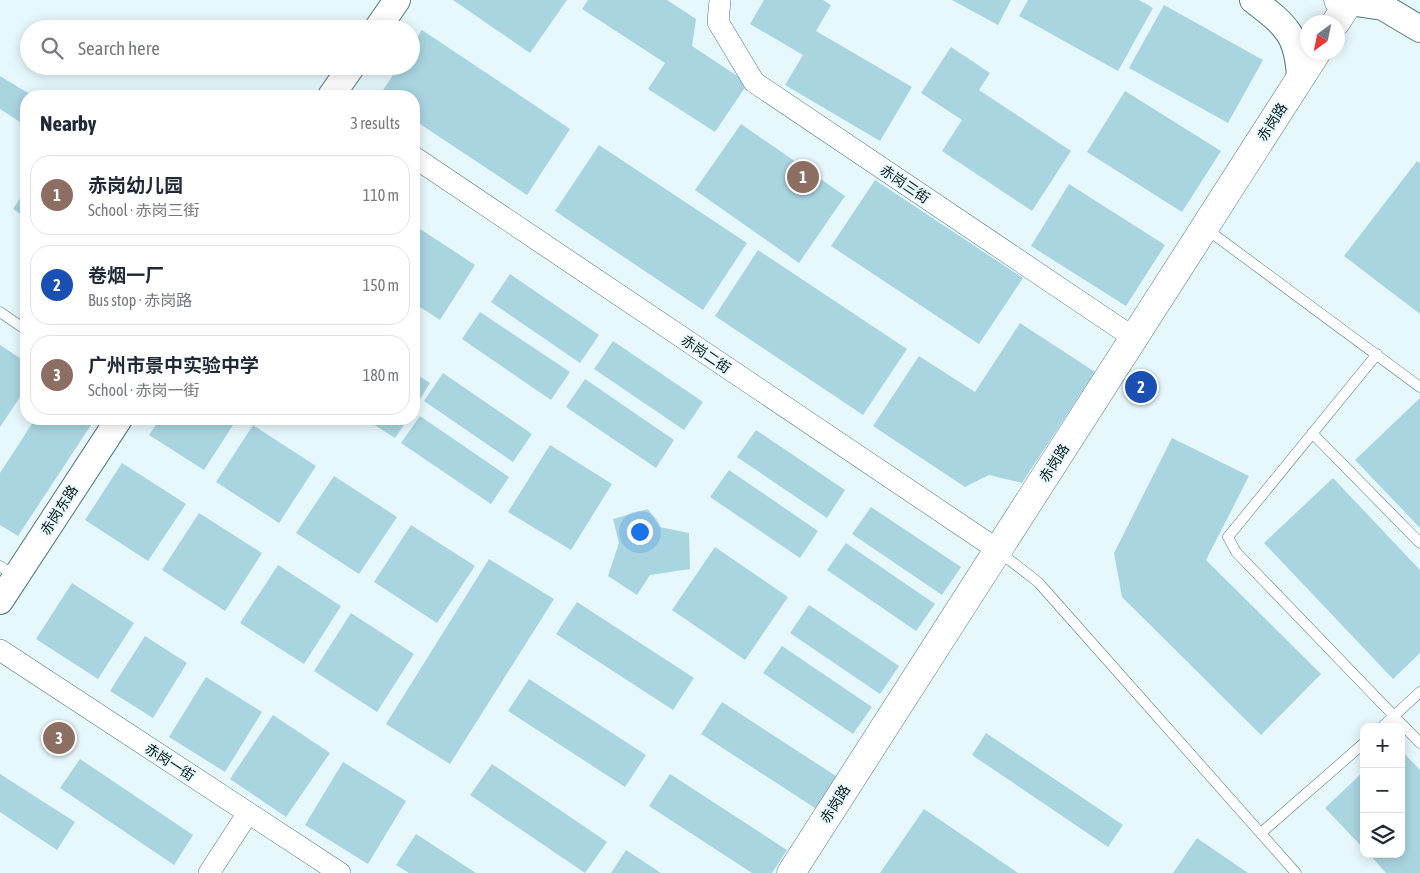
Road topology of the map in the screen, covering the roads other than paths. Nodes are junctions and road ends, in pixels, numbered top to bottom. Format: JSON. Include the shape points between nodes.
{"nodes":[{"id":1,"x":396,"y":0,"type":"edge"},
{"id":2,"x":720,"y":0,"type":"edge"},
{"id":3,"x":1253,"y":0,"type":"edge"},
{"id":4,"x":1343,"y":6,"type":"edge"},
{"id":5,"x":383,"y":20,"type":"edge"},
{"id":6,"x":1420,"y":29,"type":"edge"},
{"id":7,"x":1312,"y":60,"type":"edge"},
{"id":8,"x":346,"y":75,"type":"edge"},
{"id":9,"x":1300,"y":78,"type":"junction"},
{"id":10,"x":335,"y":90,"type":"edge"},
{"id":11,"x":420,"y":161,"type":"edge"},
{"id":12,"x":1205,"y":227,"type":"junction"},
{"id":13,"x":0,"y":312,"type":"edge"},
{"id":14,"x":20,"y":326,"type":"edge"},
{"id":15,"x":1134,"y":338,"type":"junction"},
{"id":16,"x":1378,"y":354,"type":"junction"},
{"id":17,"x":1420,"y":387,"type":"edge"},
{"id":18,"x":115,"y":425,"type":"edge"},
{"id":19,"x":1312,"y":433,"type":"junction"},
{"id":20,"x":1420,"y":542,"type":"edge"},
{"id":21,"x":998,"y":550,"type":"junction"},
{"id":22,"x":8,"y":571,"type":"edge"},
{"id":23,"x":0,"y":601,"type":"edge"},
{"id":24,"x":0,"y":650,"type":"edge"},
{"id":25,"x":1420,"y":692,"type":"edge"},
{"id":26,"x":1394,"y":716,"type":"junction"},
{"id":27,"x":1386,"y":723,"type":"edge"},
{"id":28,"x":1420,"y":743,"type":"edge"},
{"id":29,"x":1360,"y":746,"type":"edge"},
{"id":30,"x":248,"y":813,"type":"junction"},
{"id":31,"x":1261,"y":833,"type":"junction"},
{"id":32,"x":209,"y":873,"type":"edge"},
{"id":33,"x":340,"y":873,"type":"edge"},
{"id":34,"x":791,"y":873,"type":"edge"},
{"id":35,"x":1296,"y":873,"type":"edge"}],
"edges":[{"from":1,"to":5,"type":"street"},
{"from":2,"to":15,"type":"street","name":"赤岗三街","via":[[718,22],[754,82]]},
{"from":3,"to":9,"type":"street","via":[[1275,17],[1292,37],[1298,52]]},
{"from":4,"to":6,"type":"street","via":[[1383,7]]},
{"from":7,"to":9,"type":"main road","name":"赤岗路"},
{"from":8,"to":10,"type":"street"},
{"from":9,"to":12,"type":"main road","name":"赤岗路"},
{"from":11,"to":21,"type":"street","name":"赤岗二街"},
{"from":12,"to":15,"type":"main road","name":"赤岗路"},
{"from":12,"to":16,"type":"lane"},
{"from":13,"to":14,"type":"lane"},
{"from":15,"to":21,"type":"main road","name":"赤岗路"},
{"from":16,"to":17,"type":"lane"},
{"from":16,"to":19,"type":"lane"},
{"from":18,"to":22,"type":"street","name":"赤岗东路"},
{"from":19,"to":20,"type":"lane"},
{"from":19,"to":26,"type":"lane","via":[[1228,537],[1236,552]]},
{"from":21,"to":31,"type":"lane","via":[[1038,582]]},
{"from":21,"to":34,"type":"main road","name":"赤岗路"},
{"from":22,"to":23,"type":"street","name":"赤岗东路"},
{"from":24,"to":30,"type":"street","name":"赤岗一街"},
{"from":25,"to":26,"type":"lane"},
{"from":26,"to":27,"type":"lane"},
{"from":26,"to":28,"type":"lane"},
{"from":29,"to":31,"type":"lane"},
{"from":30,"to":32,"type":"street"},
{"from":30,"to":33,"type":"street","name":"赤岗一街"},
{"from":31,"to":35,"type":"lane"}]}
